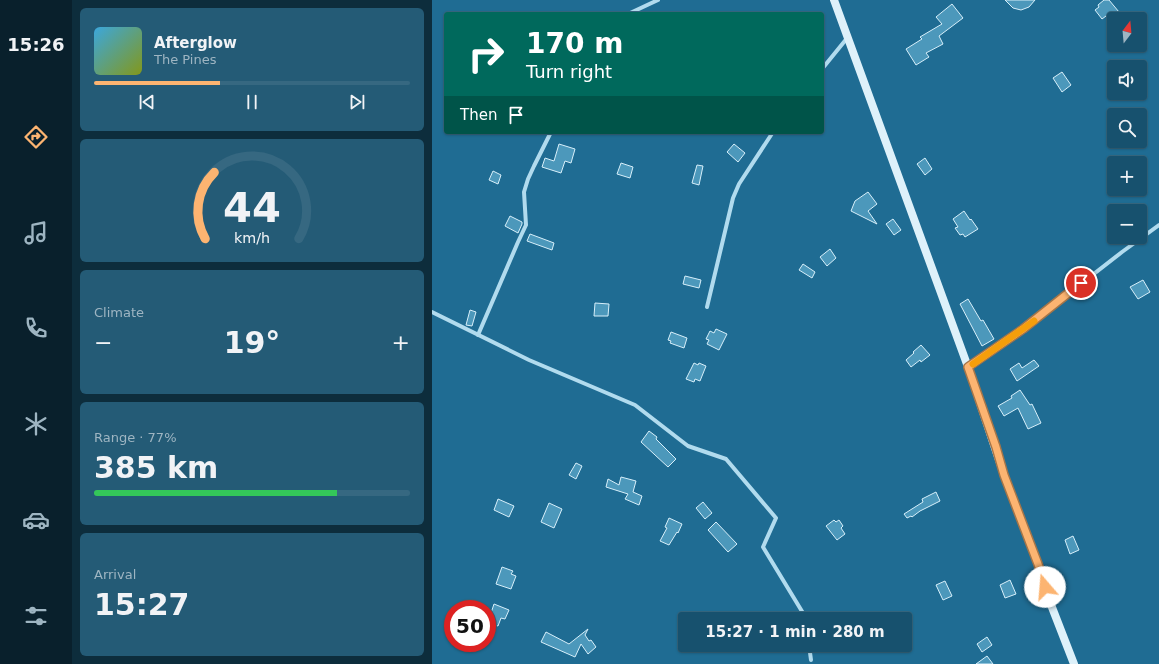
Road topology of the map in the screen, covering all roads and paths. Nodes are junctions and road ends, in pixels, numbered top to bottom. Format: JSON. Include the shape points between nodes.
{"nodes":[{"id":1,"x":658,"y":0,"type":"edge"},
{"id":2,"x":834,"y":0,"type":"edge"},
{"id":3,"x":632,"y":12,"type":"edge"},
{"id":4,"x":848,"y":36,"type":"junction"},
{"id":5,"x":824,"y":66,"type":"edge"},
{"id":6,"x":550,"y":134,"type":"edge"},
{"id":7,"x":772,"y":134,"type":"edge"},
{"id":8,"x":1159,"y":225,"type":"edge"},
{"id":9,"x":707,"y":307,"type":"dead end"},
{"id":10,"x":432,"y":312,"type":"edge"},
{"id":11,"x":478,"y":335,"type":"junction"},
{"id":12,"x":968,"y":367,"type":"junction"},
{"id":13,"x":802,"y":612,"type":"edge"},
{"id":14,"x":809,"y":652,"type":"edge"},
{"id":15,"x":811,"y":660,"type":"dead end"},
{"id":16,"x":1074,"y":664,"type":"edge"}],
"edges":[{"from":1,"to":3,"type":"street"},
{"from":2,"to":4,"type":"main road"},
{"from":4,"to":5,"type":"street"},
{"from":4,"to":12,"type":"main road"},
{"from":6,"to":11,"type":"street","via":[[524,192],[526,225]]},
{"from":7,"to":9,"type":"street","via":[[739,184],[733,198]]},
{"from":8,"to":12,"type":"street","via":[[1023,329]]},
{"from":10,"to":11,"type":"street"},
{"from":11,"to":13,"type":"street","via":[[529,360],[635,405],[688,446],[726,459],[776,518],[763,547]]},
{"from":12,"to":16,"type":"main road","via":[[1004,475]]},
{"from":14,"to":15,"type":"street"}]}
